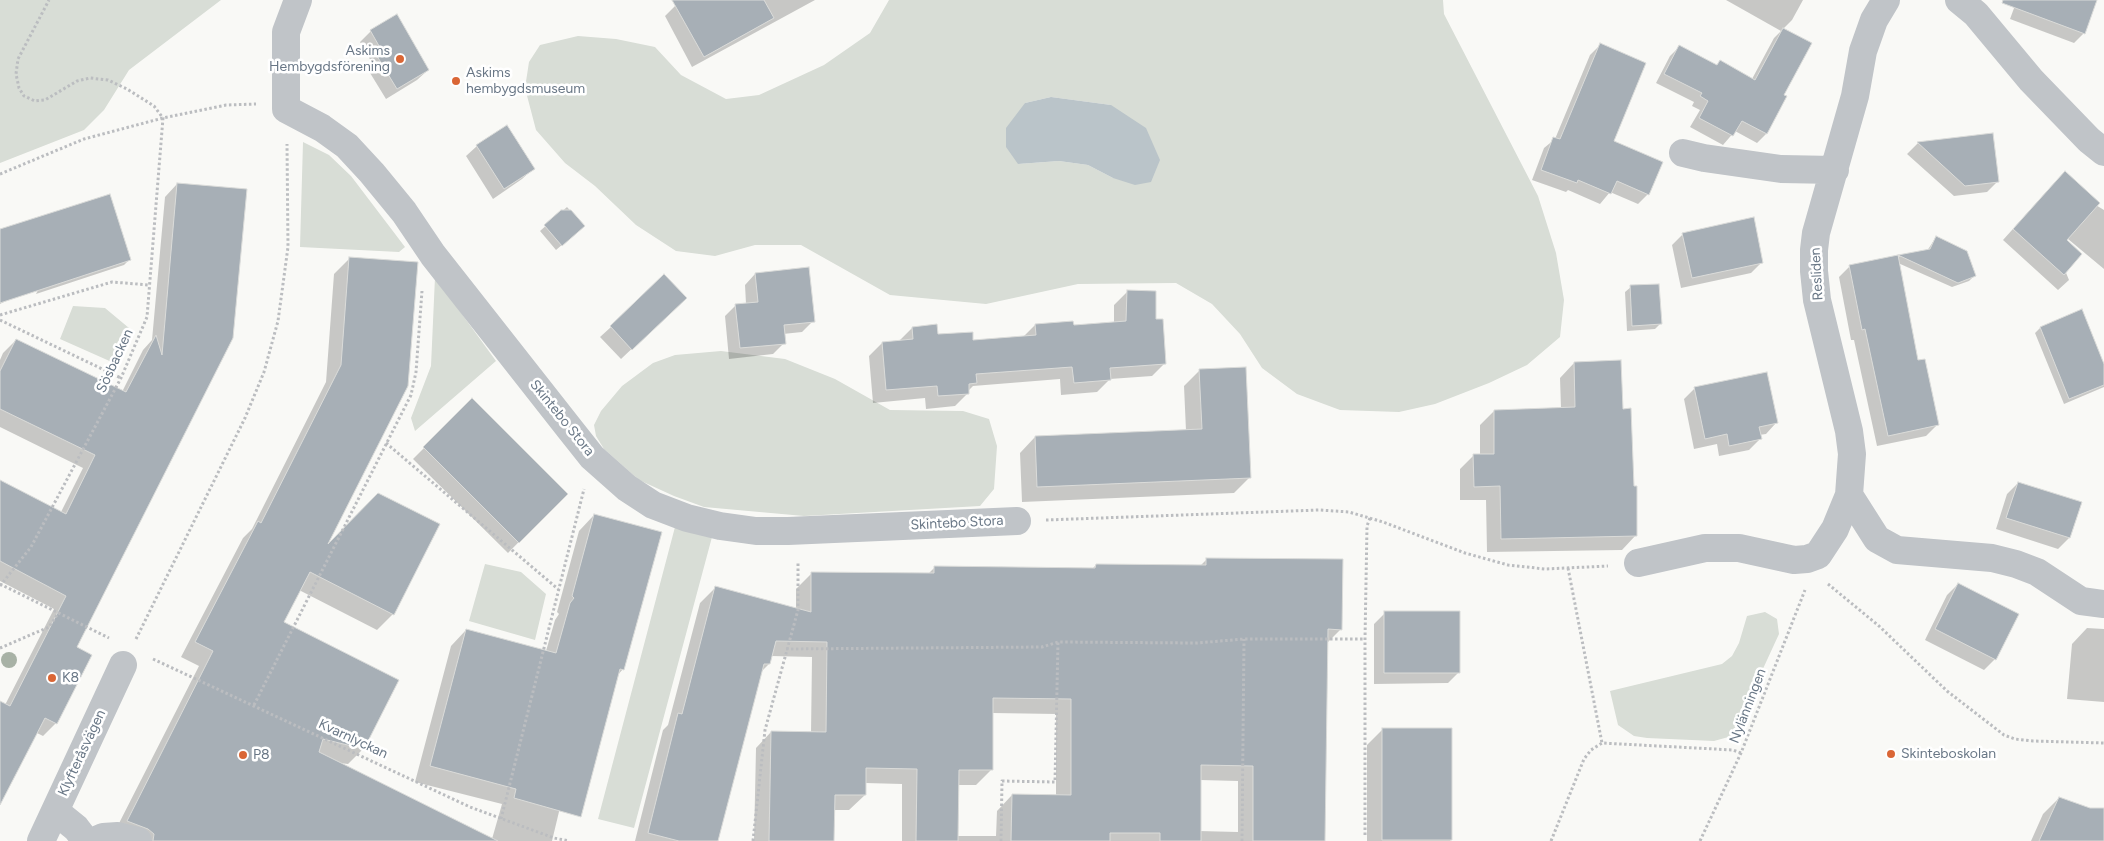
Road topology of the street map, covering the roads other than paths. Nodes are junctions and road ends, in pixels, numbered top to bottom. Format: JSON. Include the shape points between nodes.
{"nodes":[{"id":1,"x":298,"y":0,"type":"edge"},
{"id":2,"x":1886,"y":0,"type":"edge"},
{"id":3,"x":1959,"y":0,"type":"edge"},
{"id":4,"x":2104,"y":152,"type":"edge"},
{"id":5,"x":1683,"y":153,"type":"dead end"},
{"id":6,"x":1835,"y":170,"type":"junction"},
{"id":7,"x":1849,"y":496,"type":"junction"},
{"id":8,"x":1017,"y":521,"type":"road end"},
{"id":9,"x":1638,"y":563,"type":"road end"},
{"id":10,"x":2104,"y":604,"type":"edge"},
{"id":11,"x":127,"y":657,"type":"road end"},
{"id":12,"x":55,"y":811,"type":"junction"},
{"id":13,"x":41,"y":841,"type":"edge"},
{"id":14,"x":86,"y":841,"type":"edge"},
{"id":15,"x":94,"y":841,"type":"edge"},
{"id":16,"x":138,"y":841,"type":"edge"}],
"edges":[{"from":1,"to":8,"type":"street","name":"Skintebo Stora","via":[[286,32],[286,109],[348,146],[404,212],[433,255],[592,457],[627,488],[653,505],[687,518],[756,531]]},
{"from":2,"to":6,"type":"street","name":"Resliden","via":[[1874,20],[1863,51],[1855,96]]},
{"from":3,"to":4,"type":"street","via":[[1976,14],[2031,80]]},
{"from":5,"to":6,"type":"street","via":[[1781,169]]},
{"from":6,"to":7,"type":"street","name":"Resliden","via":[[1816,233],[1814,271],[1817,300],[1849,431],[1852,454]]},
{"from":7,"to":9,"type":"street","via":[[1826,544],[1818,555],[1807,559],[1794,560],[1739,548],[1705,548]]},
{"from":7,"to":10,"type":"street","via":[[1877,539],[1897,550],[1992,558],[2016,564],[2037,572],[2081,601]]},
{"from":11,"to":12,"type":"street","name":"Klyfteråsvägen"},
{"from":12,"to":13,"type":"street","name":"Klyfteråsvägen"},
{"from":12,"to":14,"type":"street"},
{"from":15,"to":16,"type":"street","via":[[118,836]]}]}
